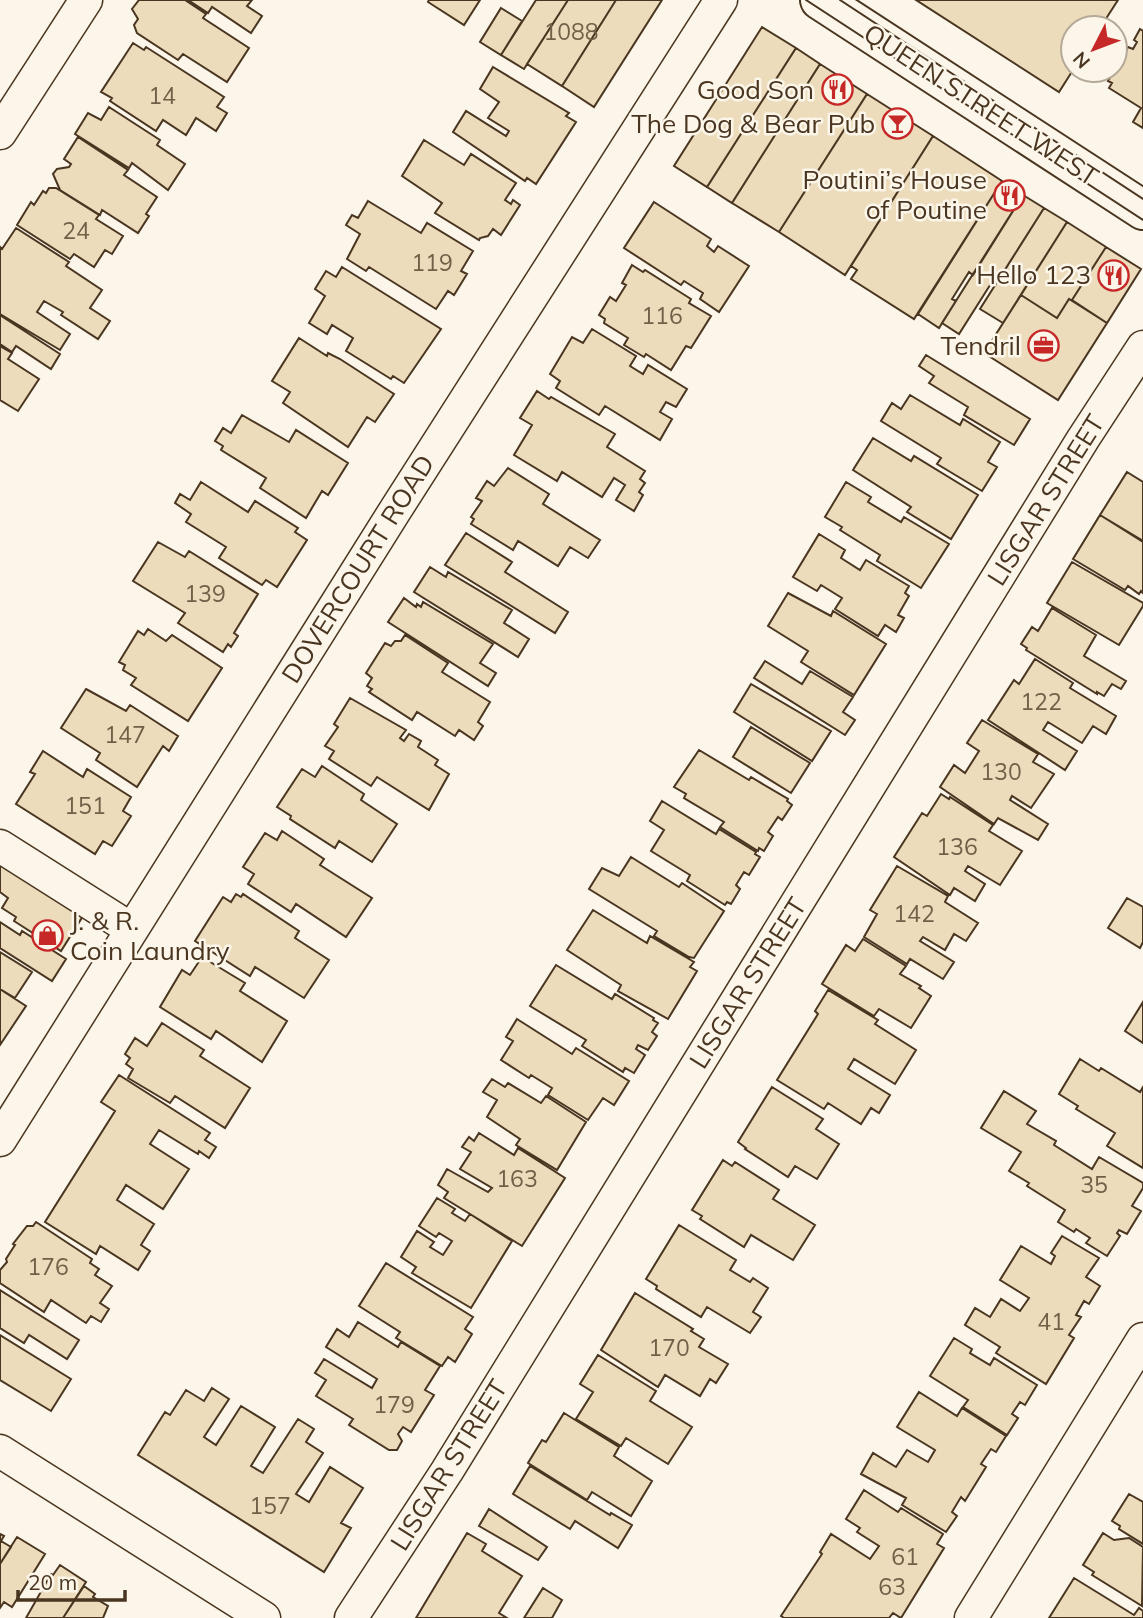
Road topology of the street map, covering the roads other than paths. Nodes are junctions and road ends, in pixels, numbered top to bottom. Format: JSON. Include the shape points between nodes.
{"nodes":[{"id":1,"x":86,"y":0,"type":"edge"},
{"id":2,"x":722,"y":0,"type":"edge"},
{"id":3,"x":820,"y":0,"type":"edge"},
{"id":4,"x":0,"y":133,"type":"edge"},
{"id":5,"x":1143,"y":210,"type":"edge"},
{"id":6,"x":1143,"y":347,"type":"edge"},
{"id":7,"x":0,"y":846,"type":"edge"},
{"id":8,"x":131,"y":929,"type":"junction"},
{"id":9,"x":0,"y":1140,"type":"edge"},
{"id":10,"x":1143,"y":1339,"type":"edge"},
{"id":11,"x":0,"y":1451,"type":"edge"},
{"id":12,"x":264,"y":1618,"type":"edge"},
{"id":13,"x":351,"y":1618,"type":"edge"},
{"id":14,"x":971,"y":1618,"type":"edge"}],
"edges":[{"from":1,"to":4,"type":"street"},
{"from":2,"to":8,"type":"street","name":"DOVERCOURT ROAD"},
{"from":3,"to":5,"type":"main road","name":"QUEEN STREET WEST"},
{"from":6,"to":13,"type":"street","name":"LISGAR STREET","via":[[447,1471]]},
{"from":7,"to":8,"type":"street"},
{"from":8,"to":9,"type":"street","name":"DOVERCOURT ROAD"},
{"from":10,"to":14,"type":"street"},
{"from":11,"to":12,"type":"street"}]}
